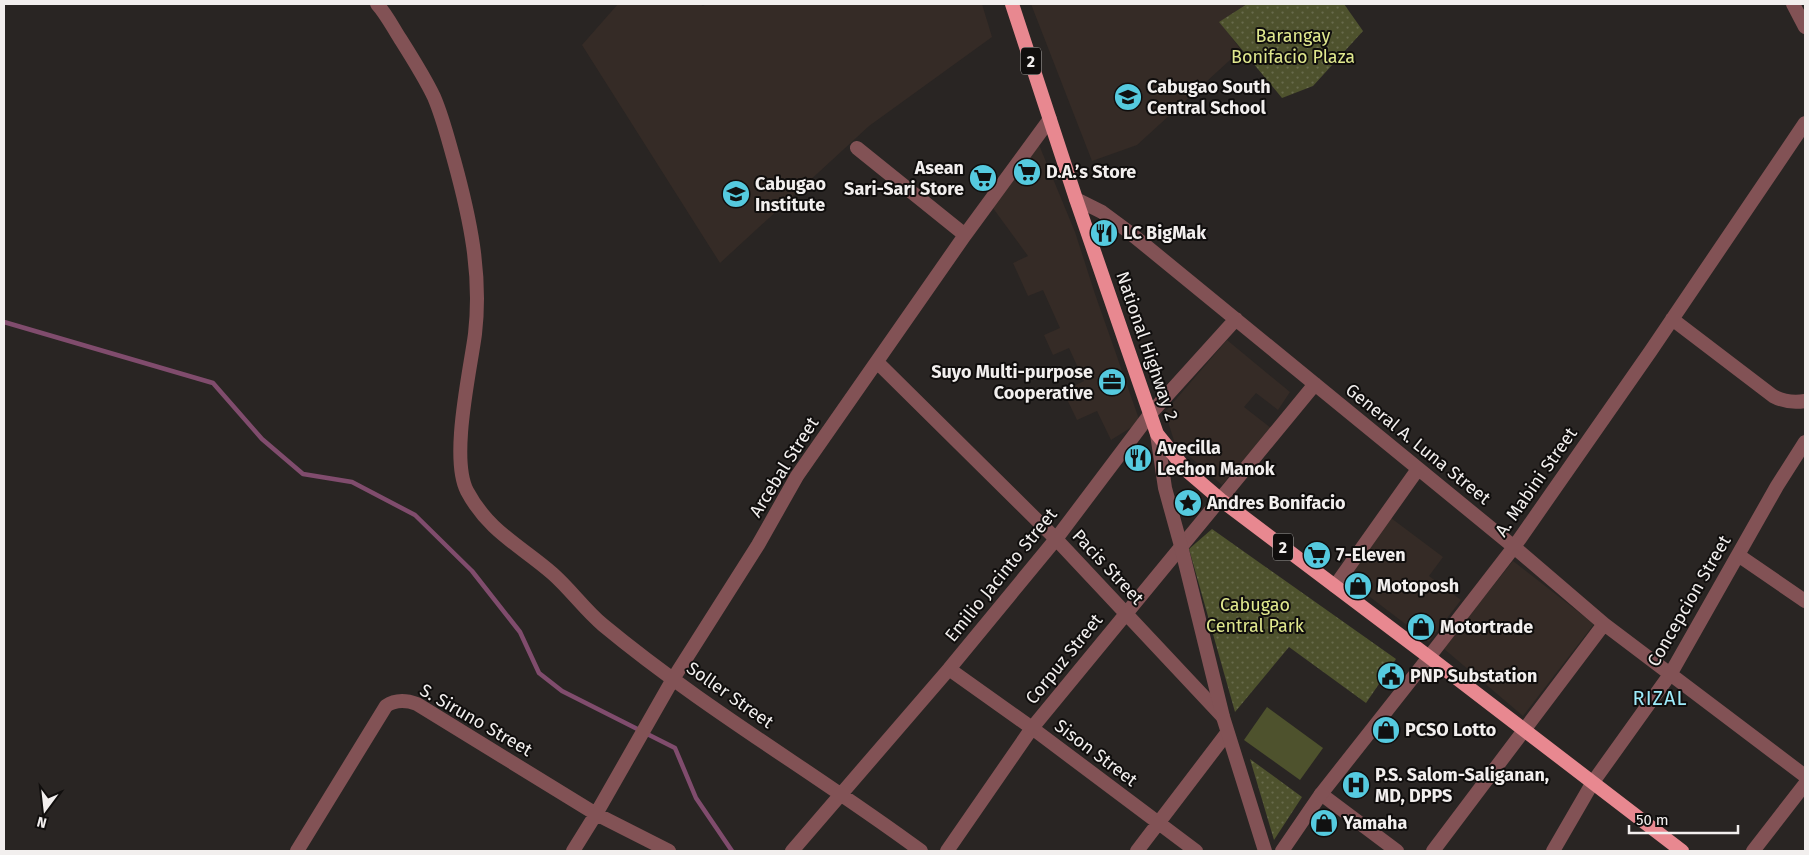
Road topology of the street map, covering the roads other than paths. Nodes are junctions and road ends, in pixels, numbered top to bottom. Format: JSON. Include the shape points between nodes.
{"nodes":[{"id":1,"x":377,"y":4,"type":"edge"},
{"id":2,"x":1012,"y":4,"type":"edge"},
{"id":3,"x":1793,"y":4,"type":"edge"},
{"id":4,"x":1805,"y":27,"type":"edge"},
{"id":5,"x":1050,"y":119,"type":"junction"},
{"id":6,"x":1805,"y":123,"type":"edge"},
{"id":7,"x":857,"y":148,"type":"dead end"},
{"id":8,"x":1076,"y":199,"type":"junction"},
{"id":9,"x":965,"y":235,"type":"junction"},
{"id":10,"x":1236,"y":319,"type":"junction"},
{"id":11,"x":1672,"y":319,"type":"junction"},
{"id":12,"x":876,"y":362,"type":"junction"},
{"id":13,"x":1315,"y":384,"type":"junction"},
{"id":14,"x":1805,"y":401,"type":"edge"},
{"id":15,"x":1151,"y":413,"type":"junction"},
{"id":16,"x":1158,"y":434,"type":"junction"},
{"id":17,"x":1805,"y":442,"type":"edge"},
{"id":18,"x":1418,"y":469,"type":"junction"},
{"id":19,"x":1221,"y":500,"type":"junction"},
{"id":20,"x":1056,"y":539,"type":"junction"},
{"id":21,"x":1181,"y":546,"type":"junction"},
{"id":22,"x":1514,"y":547,"type":"junction"},
{"id":23,"x":1738,"y":555,"type":"junction"},
{"id":24,"x":1335,"y":586,"type":"junction"},
{"id":25,"x":1805,"y":601,"type":"edge"},
{"id":26,"x":1125,"y":614,"type":"junction"},
{"id":27,"x":1604,"y":624,"type":"junction"},
{"id":28,"x":1430,"y":657,"type":"junction"},
{"id":29,"x":949,"y":668,"type":"junction"},
{"id":30,"x":1671,"y":673,"type":"junction"},
{"id":31,"x":673,"y":679,"type":"junction"},
{"id":32,"x":1223,"y":717,"type":"junction"},
{"id":33,"x":1032,"y":728,"type":"junction"},
{"id":34,"x":1523,"y":730,"type":"junction"},
{"id":35,"x":1227,"y":733,"type":"junction"},
{"id":36,"x":1805,"y":776,"type":"edge"},
{"id":37,"x":1593,"y":782,"type":"junction"},
{"id":38,"x":1805,"y":784,"type":"edge"},
{"id":39,"x":840,"y":794,"type":"junction"},
{"id":40,"x":1322,"y":794,"type":"junction"},
{"id":41,"x":596,"y":814,"type":"junction"},
{"id":42,"x":1159,"y":823,"type":"junction"},
{"id":43,"x":296,"y":851,"type":"edge"},
{"id":44,"x":573,"y":851,"type":"edge"},
{"id":45,"x":669,"y":851,"type":"edge"},
{"id":46,"x":792,"y":851,"type":"edge"},
{"id":47,"x":921,"y":851,"type":"edge"},
{"id":48,"x":947,"y":851,"type":"edge"},
{"id":49,"x":1137,"y":851,"type":"edge"},
{"id":50,"x":1196,"y":851,"type":"edge"},
{"id":51,"x":1264,"y":851,"type":"edge"},
{"id":52,"x":1282,"y":851,"type":"edge"},
{"id":53,"x":1397,"y":851,"type":"edge"},
{"id":54,"x":1433,"y":851,"type":"edge"},
{"id":55,"x":1553,"y":851,"type":"edge"},
{"id":56,"x":1682,"y":851,"type":"edge"},
{"id":57,"x":1753,"y":851,"type":"edge"}],
"edges":[{"from":1,"to":31,"type":"street","name":"Soller Street","via":[[433,95],[470,221],[477,294],[460,444],[462,478],[467,490],[497,531],[553,574],[601,623]]},
{"from":2,"to":5,"type":"highway","name":"National Highway 2","number":"2"},
{"from":3,"to":4,"type":"street"},
{"from":5,"to":8,"type":"highway","name":"National Highway 2","number":"2"},
{"from":5,"to":9,"type":"street","name":"Arcebal Street"},
{"from":6,"to":11,"type":"street","name":"A. Mabini Street"},
{"from":7,"to":9,"type":"street"},
{"from":8,"to":10,"type":"street","name":"General A. Luna Street","via":[[1102,212]]},
{"from":8,"to":15,"type":"highway","name":"National Highway 2","number":"2"},
{"from":9,"to":12,"type":"street","name":"Arcebal Street"},
{"from":10,"to":13,"type":"street","name":"General A. Luna Street"},
{"from":10,"to":15,"type":"street","name":"Emilio Jacinto Street"},
{"from":11,"to":14,"type":"street","via":[[1773,396],[1793,403]]},
{"from":11,"to":22,"type":"street","name":"A. Mabini Street"},
{"from":12,"to":20,"type":"street","name":"Pacis Street"},
{"from":12,"to":31,"type":"street","name":"Arcebal Street","via":[[797,476],[758,545]]},
{"from":13,"to":18,"type":"street","name":"General A. Luna Street"},
{"from":13,"to":19,"type":"street","name":"Corpuz Street"},
{"from":15,"to":16,"type":"highway","name":"National Highway 2","number":"2"},
{"from":15,"to":20,"type":"street","name":"Emilio Jacinto Street"},
{"from":16,"to":19,"type":"highway","name":"National Highway 2","number":"2","via":[[1186,470]]},
{"from":16,"to":21,"type":"street","via":[[1165,488]]},
{"from":17,"to":23,"type":"street","name":"Concepcion Street"},
{"from":18,"to":22,"type":"street","name":"General A. Luna Street"},
{"from":18,"to":24,"type":"street"},
{"from":19,"to":21,"type":"street","name":"Corpuz Street"},
{"from":19,"to":24,"type":"highway","name":"National Highway 2","number":"2"},
{"from":20,"to":26,"type":"street","name":"Pacis Street"},
{"from":20,"to":29,"type":"street","name":"Emilio Jacinto Street"},
{"from":21,"to":26,"type":"street","name":"Corpuz Street"},
{"from":21,"to":32,"type":"street"},
{"from":22,"to":27,"type":"street","name":"General A. Luna Street"},
{"from":22,"to":28,"type":"street","name":"A. Mabini Street"},
{"from":23,"to":25,"type":"street"},
{"from":23,"to":30,"type":"street","name":"Concepcion Street"},
{"from":24,"to":28,"type":"highway","name":"National Highway 2","number":"2"},
{"from":26,"to":32,"type":"street","name":"Pacis Street"},
{"from":26,"to":33,"type":"street","name":"Corpuz Street"},
{"from":27,"to":30,"type":"street","name":"General A. Luna Street"},
{"from":27,"to":34,"type":"street"},
{"from":28,"to":34,"type":"highway","name":"National Highway 2","number":"2"},
{"from":28,"to":40,"type":"street","name":"A. Mabini Street"},
{"from":29,"to":33,"type":"street","name":"Sison Street"},
{"from":29,"to":39,"type":"street","name":"Emilio Jacinto Street"},
{"from":30,"to":36,"type":"street","name":"General A. Luna Street"},
{"from":30,"to":37,"type":"street","name":"Concepcion Street"},
{"from":31,"to":39,"type":"street","name":"Soller Street"},
{"from":31,"to":41,"type":"street","name":"Arcebal Street"},
{"from":32,"to":35,"type":"street"},
{"from":33,"to":42,"type":"street","name":"Sison Street"},
{"from":33,"to":48,"type":"street","name":"Corpuz Street"},
{"from":34,"to":37,"type":"highway","name":"National Highway 2","number":"2"},
{"from":34,"to":54,"type":"street"},
{"from":35,"to":42,"type":"street"},
{"from":35,"to":51,"type":"street"},
{"from":37,"to":55,"type":"street","name":"Concepcion Street"},
{"from":37,"to":56,"type":"highway","name":"National Highway 2","number":"2"},
{"from":38,"to":57,"type":"street"},
{"from":39,"to":46,"type":"street","name":"Emilio Jacinto Street"},
{"from":39,"to":47,"type":"street","name":"Soller Street"},
{"from":40,"to":52,"type":"street","name":"A. Mabini Street"},
{"from":40,"to":53,"type":"street"},
{"from":41,"to":43,"type":"street","name":"S. Siruno Street","via":[[408,700],[386,706]]},
{"from":41,"to":44,"type":"street","name":"Arcebal Street"},
{"from":41,"to":45,"type":"street","name":"S. Siruno Street"},
{"from":42,"to":49,"type":"street"},
{"from":42,"to":50,"type":"street","name":"Sison Street"}]}
